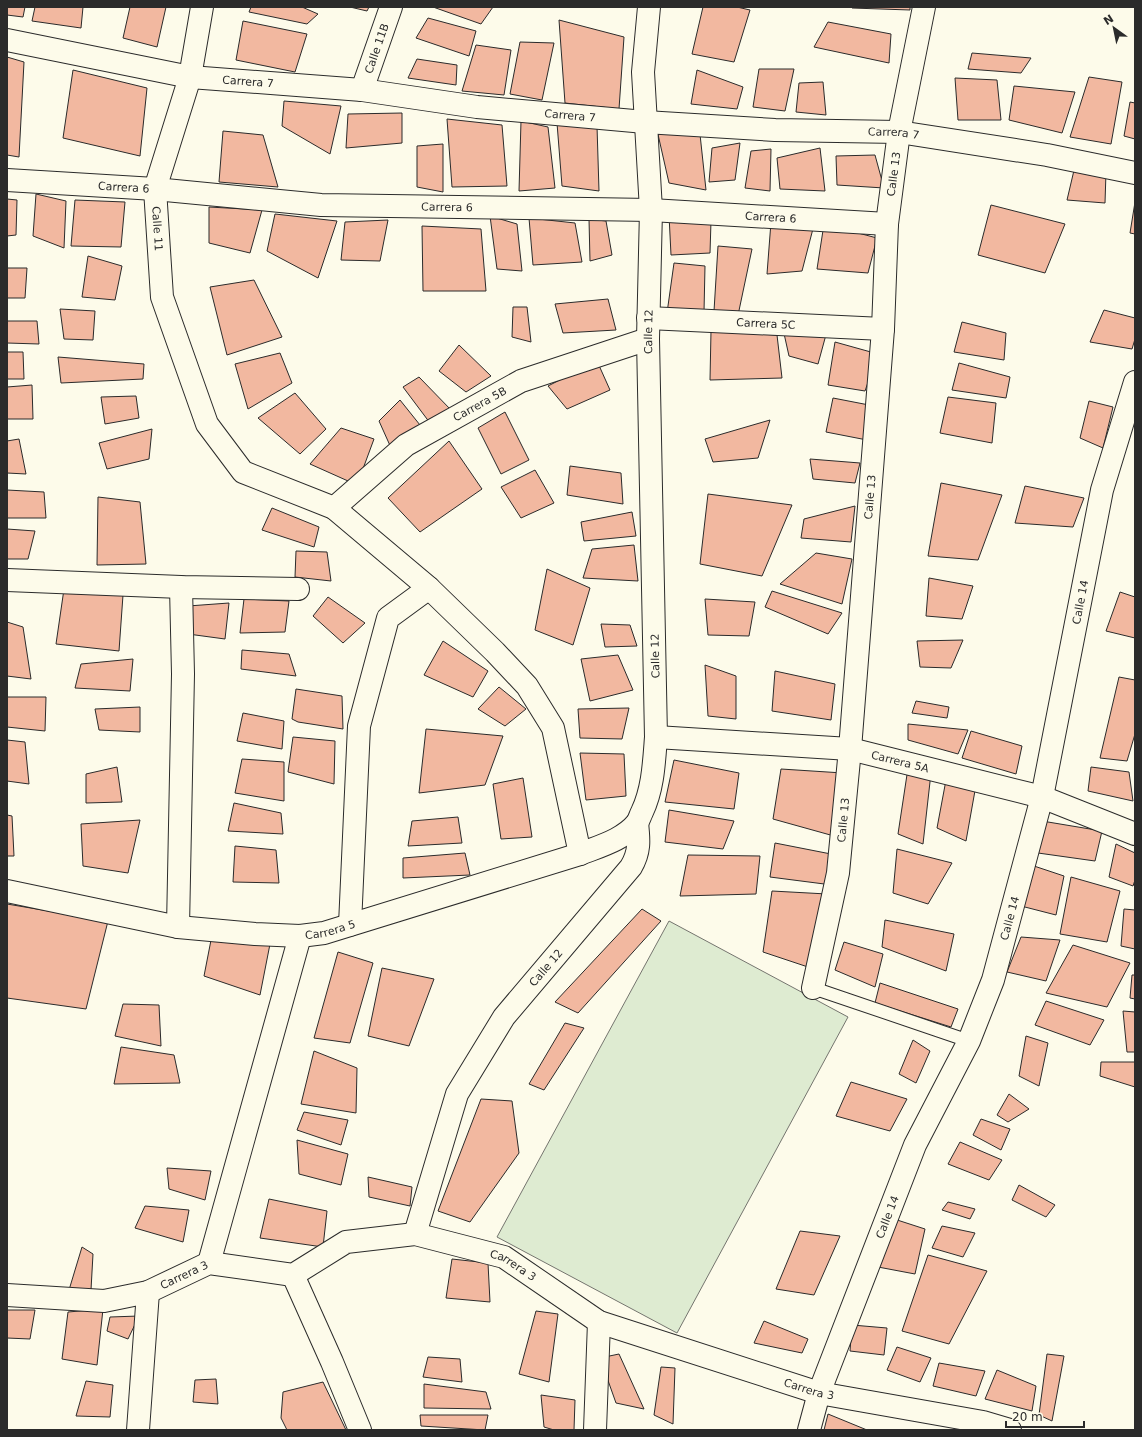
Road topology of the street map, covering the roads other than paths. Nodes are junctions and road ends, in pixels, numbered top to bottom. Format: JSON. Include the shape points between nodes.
{"nodes":[{"id":1,"x":202,"y":7,"type":"edge"},
{"id":2,"x":391,"y":7,"type":"edge"},
{"id":3,"x":649,"y":7,"type":"edge"},
{"id":4,"x":924,"y":7,"type":"edge"},
{"id":5,"x":7,"y":40,"type":"edge"},
{"id":6,"x":190,"y":77,"type":"junction"},
{"id":7,"x":362,"y":90,"type":"junction"},
{"id":8,"x":645,"y":122,"type":"junction"},
{"id":9,"x":899,"y":132,"type":"junction"},
{"id":10,"x":1135,"y":173,"type":"edge"},
{"id":11,"x":7,"y":180,"type":"edge"},
{"id":12,"x":155,"y":189,"type":"junction"},
{"id":13,"x":651,"y":210,"type":"junction"},
{"id":14,"x":887,"y":224,"type":"junction"},
{"id":15,"x":648,"y":329,"type":"junction"},
{"id":16,"x":883,"y":329,"type":"junction"},
{"id":17,"x":1135,"y":382,"type":"edge"},
{"id":18,"x":334,"y":508,"type":"junction"},
{"id":19,"x":7,"y":580,"type":"edge"},
{"id":20,"x":181,"y":587,"type":"junction"},
{"id":21,"x":429,"y":588,"type":"junction"},
{"id":22,"x":298,"y":589,"type":"dead end"},
{"id":23,"x":656,"y":737,"type":"junction"},
{"id":24,"x":850,"y":749,"type":"junction"},
{"id":25,"x":1042,"y":798,"type":"junction"},
{"id":26,"x":637,"y":823,"type":"junction"},
{"id":27,"x":1135,"y":834,"type":"edge"},
{"id":28,"x":580,"y":854,"type":"junction"},
{"id":29,"x":7,"y":891,"type":"edge"},
{"id":30,"x":350,"y":924,"type":"junction"},
{"id":31,"x":178,"y":927,"type":"junction"},
{"id":32,"x":300,"y":936,"type":"junction"},
{"id":33,"x":813,"y":988,"type":"joint"},
{"id":34,"x":969,"y":1041,"type":"junction"},
{"id":35,"x":415,"y":1234,"type":"junction"},
{"id":36,"x":209,"y":1263,"type":"junction"},
{"id":37,"x":292,"y":1275,"type":"junction"},
{"id":38,"x":148,"y":1292,"type":"junction"},
{"id":39,"x":7,"y":1295,"type":"edge"},
{"id":40,"x":599,"y":1322,"type":"junction"},
{"id":41,"x":820,"y":1394,"type":"junction"},
{"id":42,"x":981,"y":1426,"type":"edge"},
{"id":43,"x":138,"y":1430,"type":"edge"},
{"id":44,"x":360,"y":1430,"type":"edge"},
{"id":45,"x":595,"y":1430,"type":"edge"},
{"id":46,"x":809,"y":1430,"type":"edge"},
{"id":47,"x":1010,"y":1430,"type":"edge"}],
"edges":[{"from":1,"to":6,"type":"street","name":"Calle 11"},
{"from":2,"to":7,"type":"street","name":"Calle 11B"},
{"from":3,"to":8,"type":"street","name":"Calle 12","via":[[643,72]]},
{"from":4,"to":9,"type":"street","name":"Calle 13"},
{"from":5,"to":6,"type":"street","name":"Carrera 7"},
{"from":6,"to":7,"type":"street","name":"Carrera 7"},
{"from":6,"to":12,"type":"street","name":"Calle 11"},
{"from":7,"to":8,"type":"street","name":"Carrera 7","via":[[478,106]]},
{"from":8,"to":9,"type":"street","name":"Carrera 7","via":[[775,130]]},
{"from":8,"to":13,"type":"street","name":"Calle 12"},
{"from":9,"to":10,"type":"street","name":"Carrera 7","via":[[1047,155]]},
{"from":9,"to":14,"type":"street","name":"Calle 13"},
{"from":11,"to":12,"type":"street","name":"Carrera 6"},
{"from":12,"to":13,"type":"street","name":"Carrera 6","via":[[321,205]]},
{"from":12,"to":18,"type":"street","name":"Calle 11","via":[[162,297],[207,424],[243,472]]},
{"from":13,"to":14,"type":"street","name":"Carrera 6"},
{"from":13,"to":15,"type":"street","name":"Calle 12"},
{"from":14,"to":16,"type":"street","name":"Calle 13"},
{"from":15,"to":16,"type":"street","name":"Carrera 5C"},
{"from":15,"to":18,"type":"street","name":"Carrera 5B","via":[[521,381],[406,445]]},
{"from":15,"to":23,"type":"street","name":"Calle 12"},
{"from":16,"to":24,"type":"street","name":"Calle 13"},
{"from":17,"to":25,"type":"street","name":"Calle 14","via":[[1102,490]]},
{"from":18,"to":21,"type":"street","name":"Calle 11"},
{"from":19,"to":20,"type":"street"},
{"from":20,"to":22,"type":"street"},
{"from":20,"to":31,"type":"street","via":[[183,674]]},
{"from":21,"to":28,"type":"street","name":"Calle 11","via":[[527,686],[553,728]]},
{"from":21,"to":30,"type":"street","via":[[388,618],[359,726]]},
{"from":23,"to":24,"type":"street","name":"Carrera 5A"},
{"from":23,"to":26,"type":"street","name":"Calle 12","via":[[652,779],[646,803]]},
{"from":24,"to":25,"type":"street","name":"Carrera 5A"},
{"from":24,"to":33,"type":"street","name":"Calle 13","via":[[838,873]]},
{"from":25,"to":27,"type":"street","name":"Carrera 5A"},
{"from":25,"to":34,"type":"street","name":"Calle 14","via":[[993,980]]},
{"from":26,"to":28,"type":"street","name":"Carrera 5","via":[[609,843]]},
{"from":26,"to":35,"type":"street","name":"Calle 12","via":[[637,858],[504,1017],[457,1094]]},
{"from":28,"to":30,"type":"street","name":"Carrera 5"},
{"from":29,"to":31,"type":"street","name":"Carrera 5"},
{"from":30,"to":32,"type":"street","name":"Carrera 5","via":[[324,933]]},
{"from":31,"to":32,"type":"street","name":"Carrera 5"},
{"from":32,"to":36,"type":"street"},
{"from":33,"to":34,"type":"lane"},
{"from":34,"to":41,"type":"street","name":"Calle 14","via":[[915,1145]]},
{"from":35,"to":37,"type":"street","name":"Carrera 3","via":[[346,1242]]},
{"from":35,"to":40,"type":"street","name":"Carrera 3","via":[[504,1257]]},
{"from":36,"to":37,"type":"street","name":"Carrera 3"},
{"from":36,"to":38,"type":"street","name":"Carrera 3"},
{"from":37,"to":44,"type":"street"},
{"from":38,"to":39,"type":"street","name":"Carrera 3","via":[[104,1301]]},
{"from":38,"to":43,"type":"street"},
{"from":40,"to":41,"type":"street","name":"Carrera 3"},
{"from":40,"to":45,"type":"street"},
{"from":41,"to":42,"type":"street","name":"Carrera 3"},
{"from":41,"to":46,"type":"street","name":"Calle 14"},
{"from":42,"to":47,"type":"street","name":"Carrera 3"}]}
